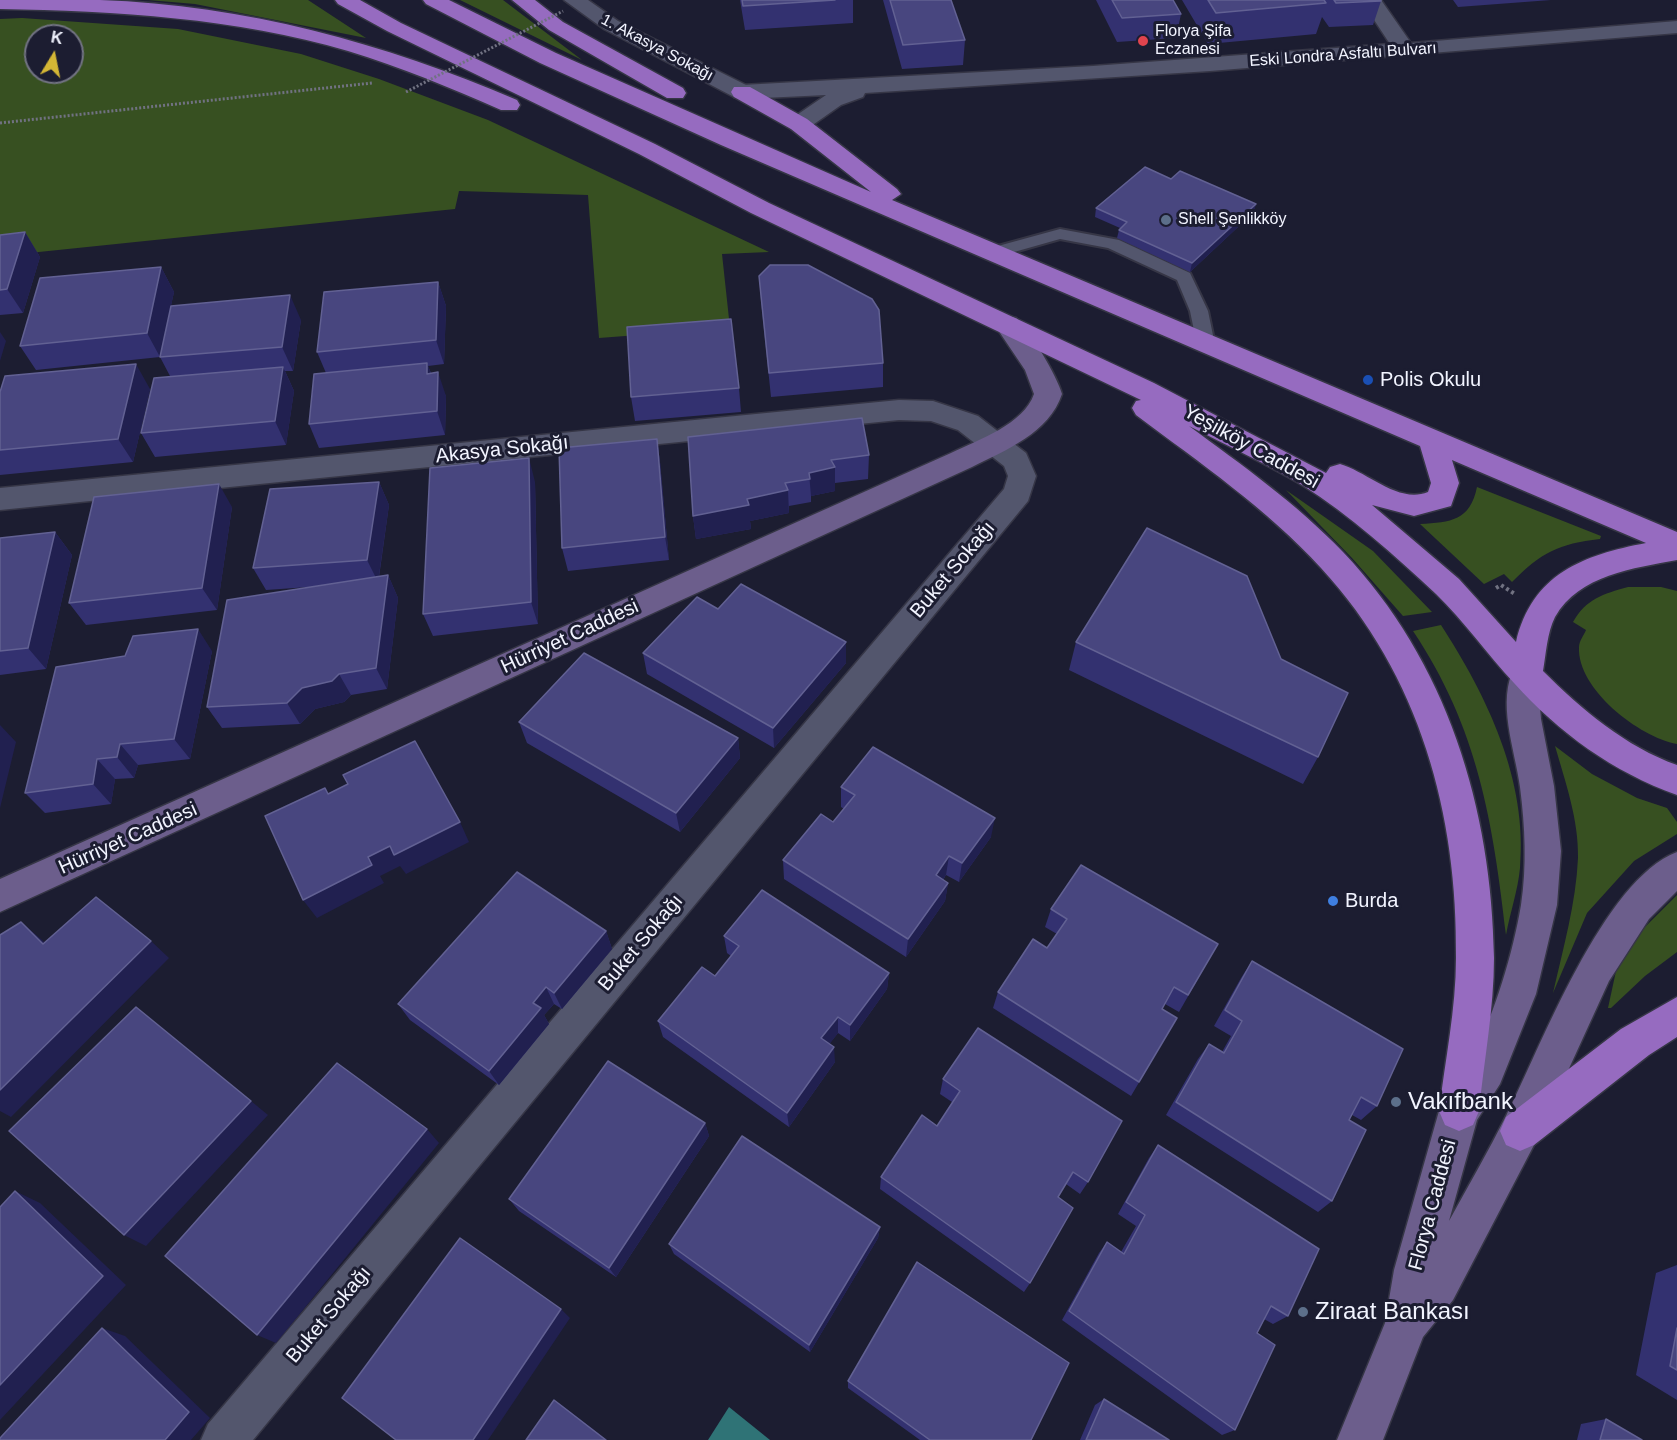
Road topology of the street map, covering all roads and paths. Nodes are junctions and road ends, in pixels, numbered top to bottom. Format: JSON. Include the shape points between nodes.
{"nodes":[{"id":1,"x":345,"y":0,"type":"edge"},
{"id":2,"x":433,"y":0,"type":"edge"},
{"id":3,"x":522,"y":0,"type":"edge"},
{"id":4,"x":1371,"y":0,"type":"edge"},
{"id":5,"x":0,"y":3,"type":"edge"},
{"id":6,"x":568,"y":5,"type":"edge"},
{"id":7,"x":1677,"y":27,"type":"edge"},
{"id":8,"x":1405,"y":50,"type":"junction"},
{"id":9,"x":378,"y":82,"type":"dead end"},
{"id":10,"x":865,"y":88,"type":"junction"},
{"id":11,"x":406,"y":92,"type":"dead end"},
{"id":12,"x":742,"y":92,"type":"junction"},
{"id":13,"x":0,"y":123,"type":"edge"},
{"id":14,"x":799,"y":124,"type":"junction"},
{"id":15,"x":819,"y":176,"type":"junction"},
{"id":16,"x":760,"y":208,"type":"junction"},
{"id":17,"x":928,"y":225,"type":"junction"},
{"id":18,"x":993,"y":253,"type":"junction"},
{"id":19,"x":1006,"y":324,"type":"junction"},
{"id":20,"x":1206,"y":345,"type":"junction"},
{"id":21,"x":1087,"y":364,"type":"junction"},
{"id":22,"x":1432,"y":439,"type":"junction"},
{"id":23,"x":995,"y":443,"type":"junction"},
{"id":24,"x":1251,"y":444,"type":"junction"},
{"id":25,"x":0,"y":499,"type":"edge"},
{"id":26,"x":1677,"y":544,"type":"edge"},
{"id":27,"x":1677,"y":549,"type":"edge"},
{"id":28,"x":1526,"y":675,"type":"junction"},
{"id":29,"x":1677,"y":780,"type":"edge"},
{"id":30,"x":1677,"y":868,"type":"edge"},
{"id":31,"x":0,"y":896,"type":"edge"},
{"id":32,"x":1677,"y":1015,"type":"edge"},
{"id":33,"x":1459,"y":1111,"type":"junction"},
{"id":34,"x":1520,"y":1131,"type":"junction"},
{"id":35,"x":1407,"y":1323,"type":"junction"},
{"id":36,"x":225,"y":1440,"type":"edge"},
{"id":37,"x":1360,"y":1440,"type":"edge"}],
"edges":[{"from":1,"to":16,"type":"highway"},
{"from":2,"to":15,"type":"highway","via":[[640,100]]},
{"from":3,"to":15,"type":"highway","via":[[555,26],[768,142]]},
{"from":4,"to":8,"type":"street"},
{"from":5,"to":16,"type":"highway","via":[[142,9],[215,18],[338,42],[430,72]]},
{"from":6,"to":11,"type":"path","bridge":true},
{"from":6,"to":12,"type":"street","name":"1. Akasya Sokağı"},
{"from":7,"to":8,"type":"street","name":"Eski Londra Asfaltı Bulvarı"},
{"from":8,"to":10,"type":"street","name":"Eski Londra Asfaltı Bulvarı"},
{"from":9,"to":13,"type":"path"},
{"from":10,"to":12,"type":"street"},
{"from":10,"to":14,"type":"street","via":[[833,100]]},
{"from":12,"to":14,"type":"highway"},
{"from":14,"to":17,"type":"highway"},
{"from":15,"to":17,"type":"highway"},
{"from":16,"to":19,"type":"highway","name":"Yeşilköy Caddesi"},
{"from":17,"to":18,"type":"highway"},
{"from":18,"to":20,"type":"highway"},
{"from":18,"to":20,"type":"lane","via":[[1060,234],[1113,244],[1184,277],[1199,311]]},
{"from":19,"to":21,"type":"highway","name":"Yeşilköy Caddesi"},
{"from":19,"to":23,"type":"main road","name":"Hürriyet Caddesi","via":[[1044,378],[1048,405],[1028,425]]},
{"from":20,"to":22,"type":"highway"},
{"from":21,"to":24,"type":"highway","name":"Yeşilköy Caddesi"},
{"from":21,"to":33,"type":"highway","via":[[1245,482],[1333,561],[1387,630],[1417,679],[1455,775],[1467,847],[1475,957]]},
{"from":22,"to":24,"type":"highway","via":[[1445,483],[1441,498],[1429,505],[1411,507],[1384,499],[1323,466]]},
{"from":22,"to":26,"type":"highway"},
{"from":23,"to":25,"type":"street","name":"Akasya Sokağı","via":[[968,423],[933,411],[899,410]]},
{"from":23,"to":31,"type":"main road","name":"Hürriyet Caddesi"},
{"from":23,"to":36,"type":"street","name":"Buket Sokağı","via":[[1016,460],[1022,476],[1018,492]]},
{"from":24,"to":28,"type":"highway","name":"Yeşilköy Caddesi","via":[[1312,478],[1406,548],[1461,600]]},
{"from":27,"to":28,"type":"highway","via":[[1625,560],[1567,583],[1542,611]]},
{"from":28,"to":29,"type":"highway","name":"Yeşilköy Caddesi","via":[[1562,711],[1609,746]]},
{"from":28,"to":33,"type":"main road","name":"Florya Caddesi","via":[[1525,719],[1537,786],[1542,851],[1539,905],[1516,994],[1486,1070]]},
{"from":30,"to":34,"type":"main road","name":"Florya Caddesi","via":[[1636,907],[1615,937]]},
{"from":32,"to":34,"type":"highway","via":[[1635,1042]]},
{"from":33,"to":35,"type":"main road","name":"Florya Caddesi","via":[[1415,1270]]},
{"from":34,"to":35,"type":"main road","name":"Florya Caddesi","via":[[1438,1285]]},
{"from":35,"to":37,"type":"main road","name":"Florya Caddesi"}]}
